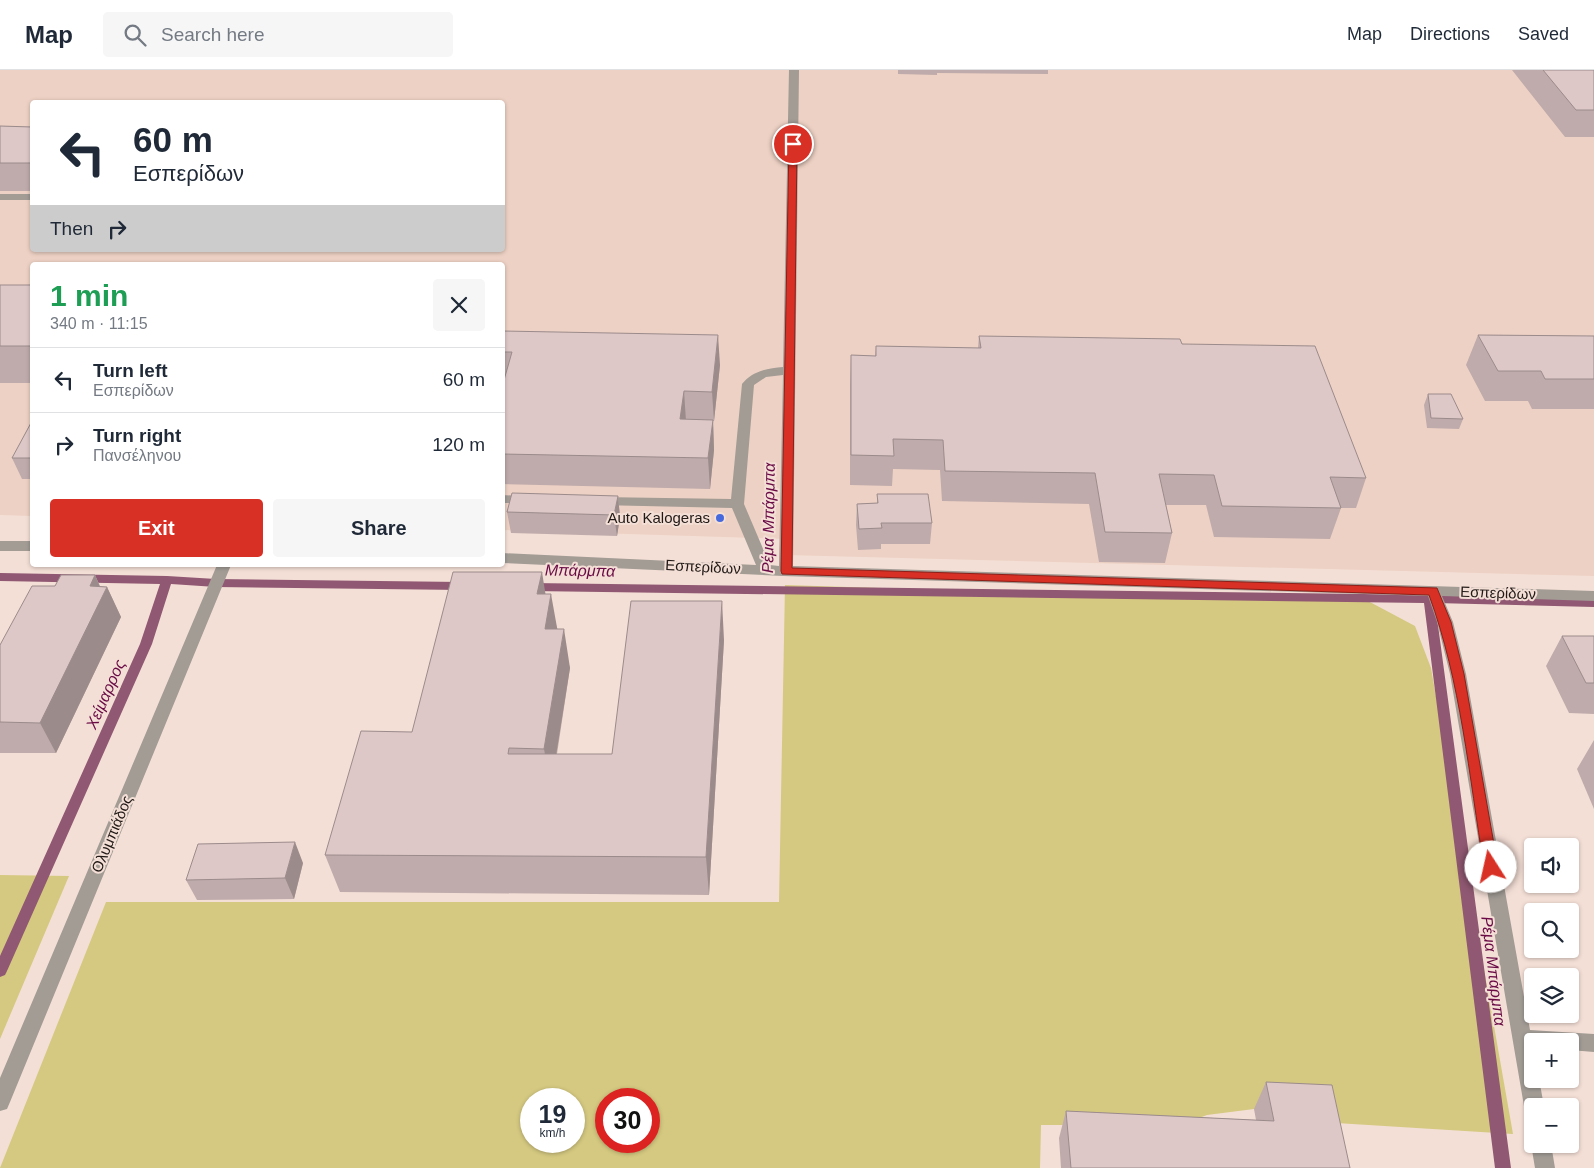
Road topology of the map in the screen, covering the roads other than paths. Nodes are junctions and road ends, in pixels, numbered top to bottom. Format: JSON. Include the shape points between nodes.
{"nodes":[{"id":1,"x":794,"y":70,"type":"edge"},
{"id":2,"x":0,"y":197,"type":"edge"},
{"id":3,"x":30,"y":197,"type":"edge"},
{"id":4,"x":790,"y":371,"type":"junction"},
{"id":5,"x":505,"y":499,"type":"edge"},
{"id":6,"x":545,"y":500,"type":"edge"},
{"id":7,"x":584,"y":501,"type":"edge"},
{"id":8,"x":737,"y":504,"type":"junction"},
{"id":9,"x":0,"y":546,"type":"edge"},
{"id":10,"x":30,"y":546,"type":"edge"},
{"id":11,"x":505,"y":558,"type":"edge"},
{"id":12,"x":223,"y":567,"type":"edge"},
{"id":13,"x":765,"y":570,"type":"junction"},
{"id":14,"x":786,"y":571,"type":"junction"},
{"id":15,"x":1433,"y":591,"type":"junction"},
{"id":16,"x":1594,"y":596,"type":"edge"},
{"id":17,"x":1522,"y":1038,"type":"joint"},
{"id":18,"x":1579,"y":1042,"type":"edge"},
{"id":19,"x":1594,"y":1043,"type":"edge"},
{"id":20,"x":1533,"y":1098,"type":"edge"},
{"id":21,"x":0,"y":1102,"type":"edge"},
{"id":22,"x":1542,"y":1153,"type":"edge"},
{"id":23,"x":1545,"y":1168,"type":"edge"}],
"edges":[{"from":1,"to":4,"type":"street"},
{"from":2,"to":3,"type":"street"},
{"from":4,"to":8,"type":"street","via":[[761,374],[748,384]]},
{"from":4,"to":14,"type":"street"},
{"from":5,"to":6,"type":"street"},
{"from":7,"to":8,"type":"street"},
{"from":8,"to":13,"type":"street"},
{"from":9,"to":10,"type":"street"},
{"from":11,"to":13,"type":"street","name":"Εσπερίδων"},
{"from":12,"to":21,"type":"street","name":"Ολυμπιάδος"},
{"from":13,"to":14,"type":"street","name":"Εσπερίδων"},
{"from":14,"to":15,"type":"street","name":"Εσπερίδων"},
{"from":15,"to":16,"type":"street","name":"Εσπερίδων"},
{"from":15,"to":17,"type":"street","via":[[1445,622],[1458,674]]},
{"from":17,"to":20,"type":"street"},
{"from":18,"to":19,"type":"street"},
{"from":22,"to":23,"type":"street"}]}
